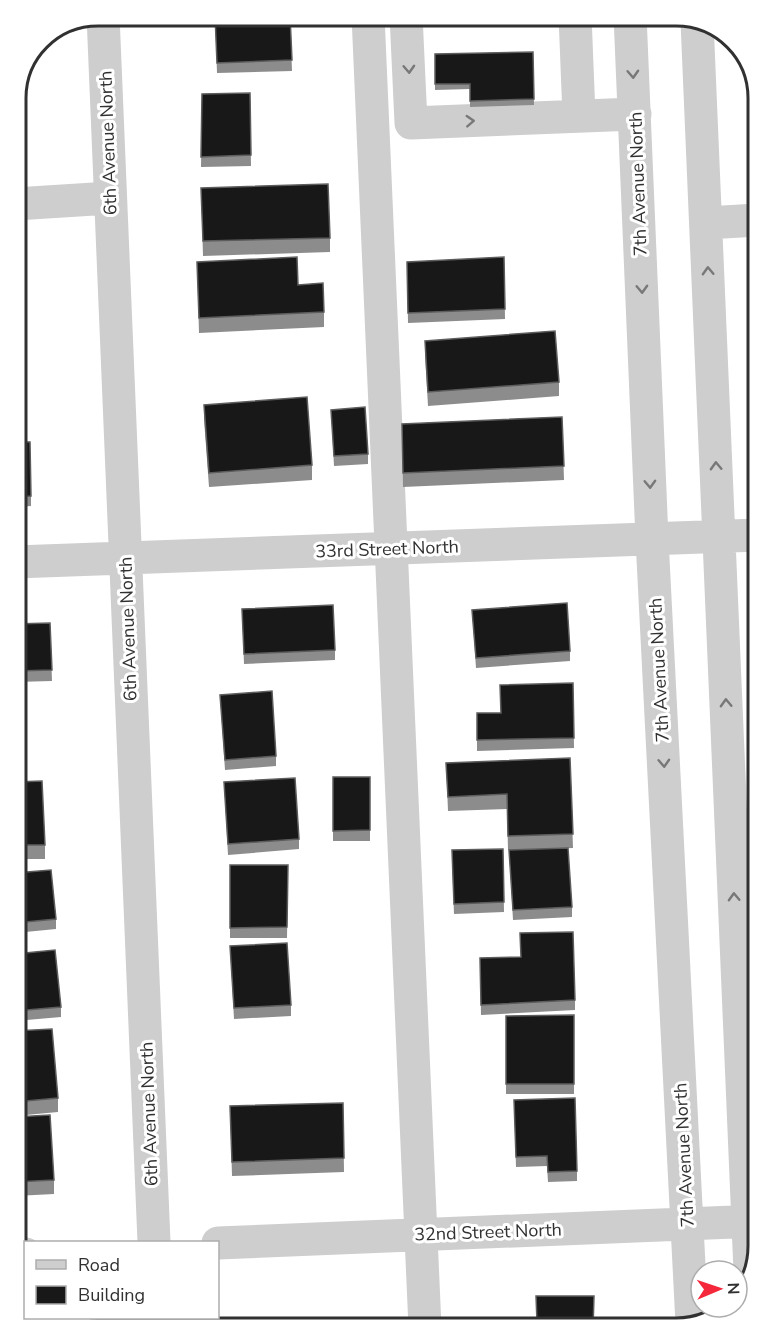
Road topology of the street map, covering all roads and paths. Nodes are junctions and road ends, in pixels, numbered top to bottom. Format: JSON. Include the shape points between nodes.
{"nodes":[{"id":1,"x":103,"y":26,"type":"edge"},
{"id":2,"x":368,"y":26,"type":"edge"},
{"id":3,"x":407,"y":26,"type":"edge"},
{"id":4,"x":575,"y":26,"type":"edge"},
{"id":5,"x":631,"y":26,"type":"edge"},
{"id":6,"x":697,"y":29,"type":"edge"},
{"id":7,"x":635,"y":114,"type":"junction"},
{"id":8,"x":579,"y":116,"type":"junction"},
{"id":9,"x":111,"y":198,"type":"junction"},
{"id":10,"x":26,"y":203,"type":"edge"},
{"id":11,"x":748,"y":221,"type":"edge"},
{"id":12,"x":706,"y":223,"type":"junction"},
{"id":13,"x":748,"y":535,"type":"edge"},
{"id":14,"x":719,"y":536,"type":"junction"},
{"id":15,"x":652,"y":539,"type":"junction"},
{"id":16,"x":392,"y":548,"type":"junction"},
{"id":17,"x":126,"y":558,"type":"junction"},
{"id":18,"x":26,"y":562,"type":"edge"},
{"id":19,"x":748,"y":1120,"type":"edge"},
{"id":20,"x":748,"y":1221,"type":"edge"},
{"id":21,"x":688,"y":1223,"type":"junction"},
{"id":22,"x":421,"y":1235,"type":"junction"},
{"id":23,"x":154,"y":1241,"type":"edge"},
{"id":24,"x":219,"y":1243,"type":"edge"},
{"id":25,"x":692,"y":1315,"type":"edge"},
{"id":26,"x":425,"y":1318,"type":"edge"}],
"edges":[{"from":1,"to":9,"type":"street","name":"6th Avenue North"},
{"from":2,"to":16,"type":"street"},
{"from":3,"to":8,"type":"street","one_way":true,"via":[[411,123]]},
{"from":4,"to":8,"type":"street"},
{"from":5,"to":7,"type":"street","name":"7th Avenue North","one_way":true},
{"from":6,"to":12,"type":"street"},
{"from":7,"to":8,"type":"street"},
{"from":7,"to":15,"type":"street","name":"7th Avenue North","one_way":true},
{"from":9,"to":10,"type":"street"},
{"from":9,"to":17,"type":"street","name":"6th Avenue North"},
{"from":11,"to":12,"type":"street"},
{"from":14,"to":12,"type":"street","one_way":true},
{"from":13,"to":14,"type":"street","name":"33rd Street North"},
{"from":14,"to":15,"type":"street","name":"33rd Street North"},
{"from":19,"to":14,"type":"street","one_way":true},
{"from":15,"to":16,"type":"street","name":"33rd Street North"},
{"from":15,"to":21,"type":"street","name":"7th Avenue North","one_way":true},
{"from":16,"to":17,"type":"street","name":"33rd Street North"},
{"from":16,"to":22,"type":"street"},
{"from":17,"to":18,"type":"street","name":"33rd Street North"},
{"from":17,"to":23,"type":"street","name":"6th Avenue North"},
{"from":20,"to":21,"type":"street","name":"32nd Street North"},
{"from":21,"to":22,"type":"street","name":"32nd Street North"},
{"from":21,"to":25,"type":"street","name":"7th Avenue North"},
{"from":22,"to":24,"type":"street","name":"32nd Street North"},
{"from":22,"to":26,"type":"street"}]}
